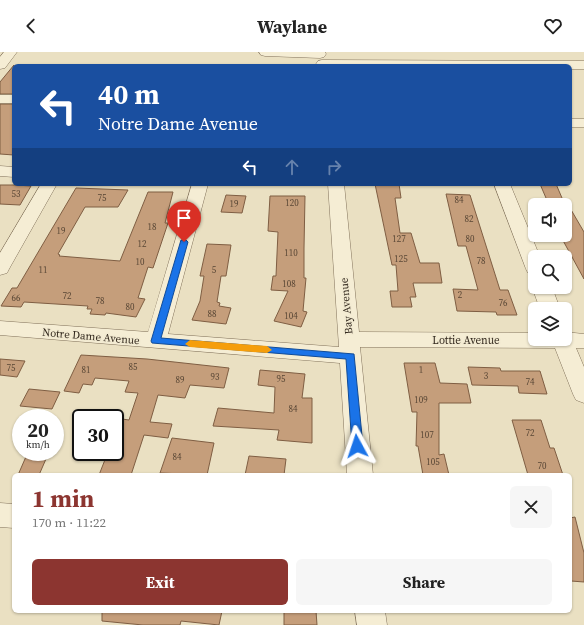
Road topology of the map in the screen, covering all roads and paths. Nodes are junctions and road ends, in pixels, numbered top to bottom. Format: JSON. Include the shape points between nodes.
{"nodes":[{"id":1,"x":11,"y":52,"type":"edge"},
{"id":2,"x":264,"y":52,"type":"edge"},
{"id":3,"x":321,"y":59,"type":"edge"},
{"id":4,"x":540,"y":64,"type":"edge"},
{"id":5,"x":0,"y":65,"type":"edge"},
{"id":6,"x":572,"y":65,"type":"edge"},
{"id":7,"x":584,"y":65,"type":"edge"},
{"id":8,"x":0,"y":99,"type":"edge"},
{"id":9,"x":12,"y":99,"type":"edge"},
{"id":10,"x":572,"y":123,"type":"edge"},
{"id":11,"x":584,"y":123,"type":"edge"},
{"id":12,"x":0,"y":171,"type":"edge"},
{"id":13,"x":12,"y":172,"type":"edge"},
{"id":14,"x":48,"y":186,"type":"edge"},
{"id":15,"x":199,"y":186,"type":"edge"},
{"id":16,"x":336,"y":186,"type":"edge"},
{"id":17,"x":503,"y":186,"type":"edge"},
{"id":18,"x":528,"y":251,"type":"edge"},
{"id":19,"x":0,"y":269,"type":"edge"},
{"id":20,"x":0,"y":328,"type":"edge"},
{"id":21,"x":572,"y":340,"type":"edge"},
{"id":22,"x":156,"y":341,"type":"junction"},
{"id":23,"x":528,"y":341,"type":"edge"},
{"id":24,"x":584,"y":341,"type":"edge"},
{"id":25,"x":564,"y":346,"type":"edge"},
{"id":26,"x":350,"y":348,"type":"junction"},
{"id":27,"x":584,"y":394,"type":"edge"},
{"id":28,"x":360,"y":473,"type":"edge"},
{"id":29,"x":0,"y":515,"type":"edge"},
{"id":30,"x":12,"y":516,"type":"edge"},
{"id":31,"x":370,"y":613,"type":"edge"},
{"id":32,"x":372,"y":625,"type":"edge"}],
"edges":[{"from":1,"to":5,"type":"street"},
{"from":2,"to":3,"type":"street"},
{"from":3,"to":4,"type":"street"},
{"from":6,"to":7,"type":"street"},
{"from":8,"to":9,"type":"street"},
{"from":10,"to":11,"type":"street"},
{"from":12,"to":13,"type":"street"},
{"from":14,"to":19,"type":"street"},
{"from":15,"to":22,"type":"street"},
{"from":16,"to":26,"type":"street","name":"Bay Avenue"},
{"from":17,"to":18,"type":"street"},
{"from":20,"to":22,"type":"street","name":"Notre Dame Avenue"},
{"from":21,"to":24,"type":"street","name":"Lottie Avenue"},
{"from":22,"to":26,"type":"street","name":"Notre Dame Avenue"},
{"from":23,"to":26,"type":"street","name":"Lottie Avenue"},
{"from":25,"to":27,"type":"street"},
{"from":26,"to":28,"type":"street","name":"Bay Avenue"},
{"from":29,"to":30,"type":"street"},
{"from":31,"to":32,"type":"street"}]}
